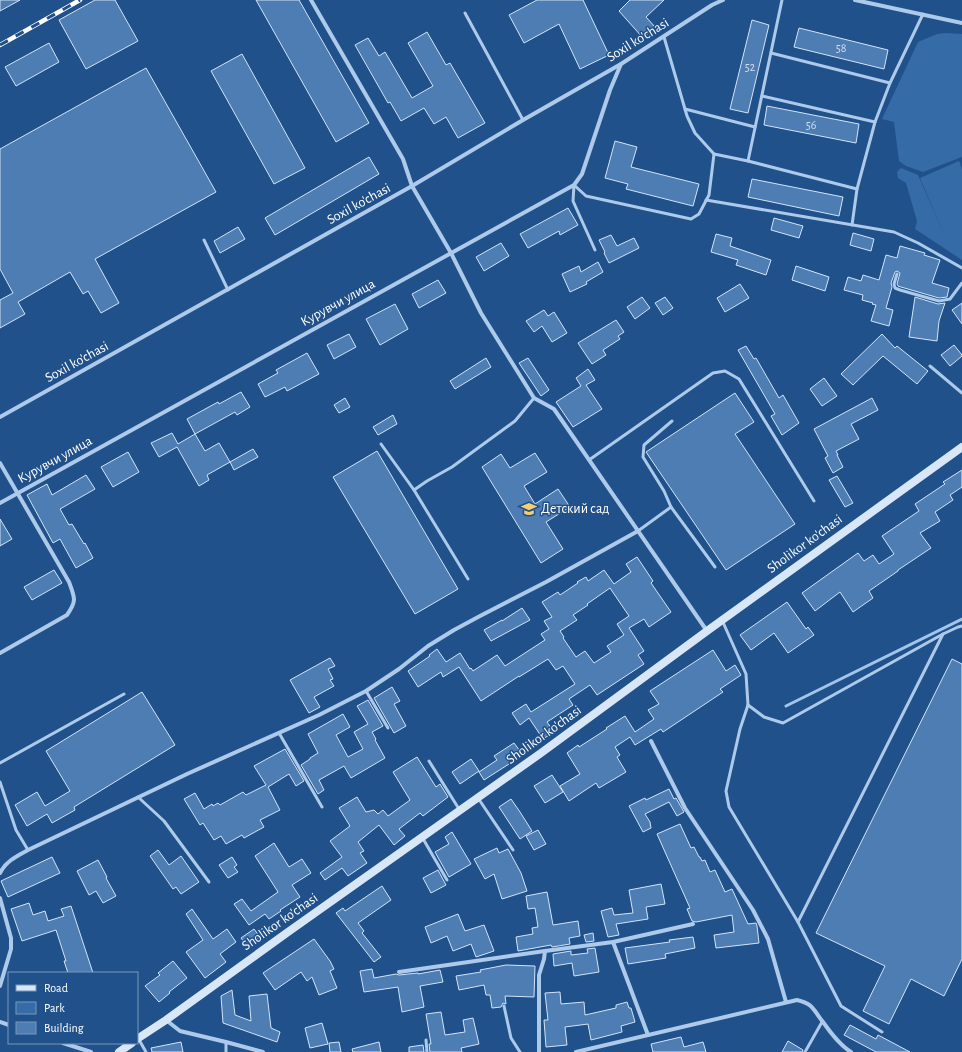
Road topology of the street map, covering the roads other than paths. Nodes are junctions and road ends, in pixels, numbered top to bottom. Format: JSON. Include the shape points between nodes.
{"nodes":[{"id":1,"x":311,"y":0,"type":"edge"},
{"id":2,"x":724,"y":0,"type":"edge"},
{"id":3,"x":782,"y":0,"type":"edge"},
{"id":4,"x":855,"y":0,"type":"edge"},
{"id":5,"x":464,"y":13,"type":"dead end"},
{"id":6,"x":923,"y":14,"type":"junction"},
{"id":7,"x":962,"y":23,"type":"edge"},
{"id":8,"x":664,"y":37,"type":"junction"},
{"id":9,"x":771,"y":53,"type":"junction"},
{"id":10,"x":621,"y":64,"type":"junction"},
{"id":11,"x":890,"y":83,"type":"junction"},
{"id":12,"x":762,"y":96,"type":"junction"},
{"id":13,"x":684,"y":109,"type":"junction"},
{"id":14,"x":523,"y":120,"type":"junction"},
{"id":15,"x":875,"y":122,"type":"junction"},
{"id":16,"x":755,"y":127,"type":"junction"},
{"id":17,"x":714,"y":154,"type":"junction"},
{"id":18,"x":748,"y":161,"type":"junction"},
{"id":19,"x":574,"y":185,"type":"junction"},
{"id":20,"x":412,"y":186,"type":"junction"},
{"id":21,"x":857,"y":189,"type":"junction"},
{"id":22,"x":706,"y":200,"type":"junction"},
{"id":23,"x":852,"y":225,"type":"junction"},
{"id":24,"x":204,"y":240,"type":"dead end"},
{"id":25,"x":595,"y":250,"type":"dead end"},
{"id":26,"x":451,"y":253,"type":"junction"},
{"id":27,"x":962,"y":268,"type":"edge"},
{"id":28,"x":897,"y":274,"type":"dead end"},
{"id":29,"x":962,"y":282,"type":"edge"},
{"id":30,"x":228,"y":290,"type":"junction"},
{"id":31,"x":930,"y":366,"type":"dead end"},
{"id":32,"x":962,"y":393,"type":"edge"},
{"id":33,"x":534,"y":398,"type":"junction"},
{"id":34,"x":0,"y":417,"type":"edge"},
{"id":35,"x":672,"y":421,"type":"dead end"},
{"id":36,"x":381,"y":444,"type":"dead end"},
{"id":37,"x":962,"y":447,"type":"edge"},
{"id":38,"x":589,"y":460,"type":"junction"},
{"id":39,"x":0,"y":463,"type":"edge"},
{"id":40,"x":414,"y":490,"type":"junction"},
{"id":41,"x":17,"y":494,"type":"junction"},
{"id":42,"x":814,"y":501,"type":"dead end"},
{"id":43,"x":0,"y":503,"type":"edge"},
{"id":44,"x":672,"y":507,"type":"junction"},
{"id":45,"x":638,"y":531,"type":"junction"},
{"id":46,"x":715,"y":567,"type":"dead end"},
{"id":47,"x":468,"y":579,"type":"dead end"},
{"id":48,"x":722,"y":620,"type":"junction"},
{"id":49,"x":962,"y":626,"type":"edge"},
{"id":50,"x":707,"y":631,"type":"junction"},
{"id":51,"x":943,"y":634,"type":"junction"},
{"id":52,"x":0,"y":653,"type":"edge"},
{"id":53,"x":366,"y":691,"type":"junction"},
{"id":54,"x":124,"y":694,"type":"dead end"},
{"id":55,"x":748,"y":705,"type":"junction"},
{"id":56,"x":388,"y":728,"type":"dead end"},
{"id":57,"x":279,"y":733,"type":"junction"},
{"id":58,"x":651,"y":741,"type":"dead end"},
{"id":59,"x":429,"y":761,"type":"dead end"},
{"id":60,"x":0,"y":763,"type":"edge"},
{"id":61,"x":0,"y":782,"type":"edge"},
{"id":62,"x":138,"y":797,"type":"junction"},
{"id":63,"x":478,"y":798,"type":"junction"},
{"id":64,"x":322,"y":807,"type":"dead end"},
{"id":65,"x":460,"y":811,"type":"junction"},
{"id":66,"x":422,"y":837,"type":"junction"},
{"id":67,"x":28,"y":850,"type":"junction"},
{"id":68,"x":513,"y":850,"type":"dead end"},
{"id":69,"x":0,"y":873,"type":"edge"},
{"id":70,"x":447,"y":880,"type":"dead end"},
{"id":71,"x":209,"y":882,"type":"dead end"},
{"id":72,"x":0,"y":898,"type":"edge"},
{"id":73,"x":798,"y":922,"type":"junction"},
{"id":74,"x":693,"y":924,"type":"dead end"},
{"id":75,"x":613,"y":942,"type":"junction"},
{"id":76,"x":545,"y":951,"type":"junction"},
{"id":77,"x":399,"y":972,"type":"dead end"},
{"id":78,"x":0,"y":986,"type":"edge"},
{"id":79,"x":786,"y":1002,"type":"junction"},
{"id":80,"x":504,"y":1006,"type":"dead end"},
{"id":81,"x":166,"y":1020,"type":"junction"},
{"id":82,"x":822,"y":1022,"type":"junction"},
{"id":83,"x":882,"y":1032,"type":"dead end"},
{"id":84,"x":648,"y":1035,"type":"junction"},
{"id":85,"x":138,"y":1039,"type":"edge"},
{"id":86,"x":426,"y":1040,"type":"dead end"},
{"id":87,"x":138,"y":1042,"type":"edge"},
{"id":88,"x":226,"y":1042,"type":"junction"},
{"id":89,"x":66,"y":1044,"type":"edge"},
{"id":90,"x":130,"y":1044,"type":"edge"},
{"id":91,"x":91,"y":1052,"type":"edge"},
{"id":92,"x":119,"y":1052,"type":"edge"},
{"id":93,"x":146,"y":1052,"type":"edge"},
{"id":94,"x":226,"y":1052,"type":"edge"},
{"id":95,"x":263,"y":1052,"type":"edge"},
{"id":96,"x":427,"y":1052,"type":"edge"},
{"id":97,"x":520,"y":1052,"type":"edge"},
{"id":98,"x":539,"y":1052,"type":"edge"},
{"id":99,"x":576,"y":1052,"type":"edge"},
{"id":100,"x":805,"y":1052,"type":"edge"},
{"id":101,"x":851,"y":1052,"type":"edge"}],
"edges":[{"from":1,"to":20,"type":"street","via":[[403,159]]},
{"from":2,"to":8,"type":"street","name":"Soxil ko'chasi","via":[[712,5]]},
{"from":3,"to":9,"type":"lane"},
{"from":4,"to":6,"type":"street"},
{"from":5,"to":14,"type":"lane"},
{"from":6,"to":7,"type":"street"},
{"from":6,"to":11,"type":"lane"},
{"from":8,"to":10,"type":"street","name":"Soxil ko'chasi"},
{"from":8,"to":13,"type":"lane"},
{"from":9,"to":11,"type":"lane"},
{"from":9,"to":12,"type":"lane"},
{"from":10,"to":14,"type":"street","name":"Soxil ko'chasi"},
{"from":10,"to":19,"type":"street","via":[[582,174]]},
{"from":11,"to":15,"type":"lane"},
{"from":12,"to":15,"type":"lane"},
{"from":12,"to":16,"type":"lane"},
{"from":13,"to":16,"type":"lane"},
{"from":13,"to":17,"type":"lane","via":[[695,133]]},
{"from":14,"to":20,"type":"street","name":"Soxil ko'chasi"},
{"from":15,"to":21,"type":"lane"},
{"from":16,"to":18,"type":"lane"},
{"from":17,"to":18,"type":"lane"},
{"from":17,"to":22,"type":"lane","via":[[710,194]]},
{"from":18,"to":21,"type":"lane"},
{"from":19,"to":22,"type":"lane","via":[[586,196],[691,218],[699,214]]},
{"from":19,"to":25,"type":"lane","via":[[573,200]]},
{"from":19,"to":26,"type":"street","name":"Курувчи улица"},
{"from":20,"to":26,"type":"street"},
{"from":20,"to":30,"type":"street","name":"Soxil ko'chasi"},
{"from":21,"to":23,"type":"lane"},
{"from":22,"to":23,"type":"lane"},
{"from":23,"to":27,"type":"lane","via":[[894,232]]},
{"from":24,"to":30,"type":"lane"},
{"from":26,"to":33,"type":"street","via":[[481,313]]},
{"from":26,"to":41,"type":"street","name":"Курувчи улица"},
{"from":28,"to":29,"type":"lane","via":[[895,288],[939,301],[950,299]]},
{"from":30,"to":34,"type":"street","name":"Soxil ko'chasi"},
{"from":31,"to":32,"type":"lane"},
{"from":33,"to":38,"type":"street","via":[[554,409]]},
{"from":33,"to":40,"type":"lane","via":[[515,421],[452,467]]},
{"from":35,"to":44,"type":"lane","via":[[644,445],[643,457]]},
{"from":36,"to":40,"type":"lane"},
{"from":37,"to":48,"type":"street","name":"Sholikor ko'chasi"},
{"from":38,"to":42,"type":"lane","via":[[713,373],[725,371],[739,379]]},
{"from":38,"to":45,"type":"street"},
{"from":39,"to":41,"type":"street"},
{"from":40,"to":47,"type":"lane"},
{"from":41,"to":43,"type":"street","name":"Курувчи улица"},
{"from":41,"to":52,"type":"street","via":[[69,582],[75,598],[73,607],[67,615]]},
{"from":44,"to":45,"type":"lane"},
{"from":44,"to":46,"type":"lane"},
{"from":45,"to":50,"type":"street"},
{"from":45,"to":53,"type":"street","via":[[454,630]]},
{"from":48,"to":50,"type":"street","name":"Sholikor ko'chasi"},
{"from":48,"to":55,"type":"lane","via":[[746,674]]},
{"from":49,"to":51,"type":"lane"},
{"from":50,"to":63,"type":"street","name":"Sholikor ko'chasi"},
{"from":51,"to":55,"type":"lane","via":[[783,723],[764,717]]},
{"from":51,"to":73,"type":"lane"},
{"from":53,"to":56,"type":"lane"},
{"from":53,"to":57,"type":"street"},
{"from":54,"to":60,"type":"lane"},
{"from":55,"to":73,"type":"lane","via":[[726,791],[730,807]]},
{"from":57,"to":62,"type":"street"},
{"from":57,"to":64,"type":"lane"},
{"from":58,"to":79,"type":"street","via":[[685,808],[756,916],[768,939]]},
{"from":59,"to":65,"type":"lane"},
{"from":61,"to":67,"type":"lane","via":[[16,830]]},
{"from":62,"to":67,"type":"street"},
{"from":62,"to":71,"type":"lane","via":[[164,821]]},
{"from":63,"to":65,"type":"street","name":"Sholikor ko'chasi"},
{"from":63,"to":68,"type":"lane"},
{"from":65,"to":66,"type":"street","name":"Sholikor ko'chasi"},
{"from":66,"to":70,"type":"lane"},
{"from":66,"to":81,"type":"street","name":"Sholikor ko'chasi"},
{"from":67,"to":69,"type":"street","via":[[13,858]]},
{"from":72,"to":78,"type":"street","via":[[11,938],[11,949]]},
{"from":73,"to":83,"type":"lane","via":[[841,1006]]},
{"from":74,"to":75,"type":"street"},
{"from":75,"to":76,"type":"street"},
{"from":75,"to":84,"type":"street"},
{"from":76,"to":77,"type":"street"},
{"from":76,"to":98,"type":"street","via":[[539,975]]},
{"from":79,"to":82,"type":"street","via":[[806,1002]]},
{"from":79,"to":84,"type":"street"},
{"from":80,"to":97,"type":"lane","via":[[511,1038]]},
{"from":81,"to":85,"type":"street","name":"Sholikor ko'chasi"},
{"from":81,"to":88,"type":"street","via":[[180,1031]]},
{"from":82,"to":100,"type":"lane"},
{"from":82,"to":101,"type":"street"},
{"from":84,"to":99,"type":"street"},
{"from":86,"to":96,"type":"lane"},
{"from":87,"to":93,"type":"lane"},
{"from":88,"to":94,"type":"lane"},
{"from":88,"to":95,"type":"street"},
{"from":89,"to":91,"type":"street"},
{"from":90,"to":92,"type":"street","name":"Sholikor ko'chasi"}]}
